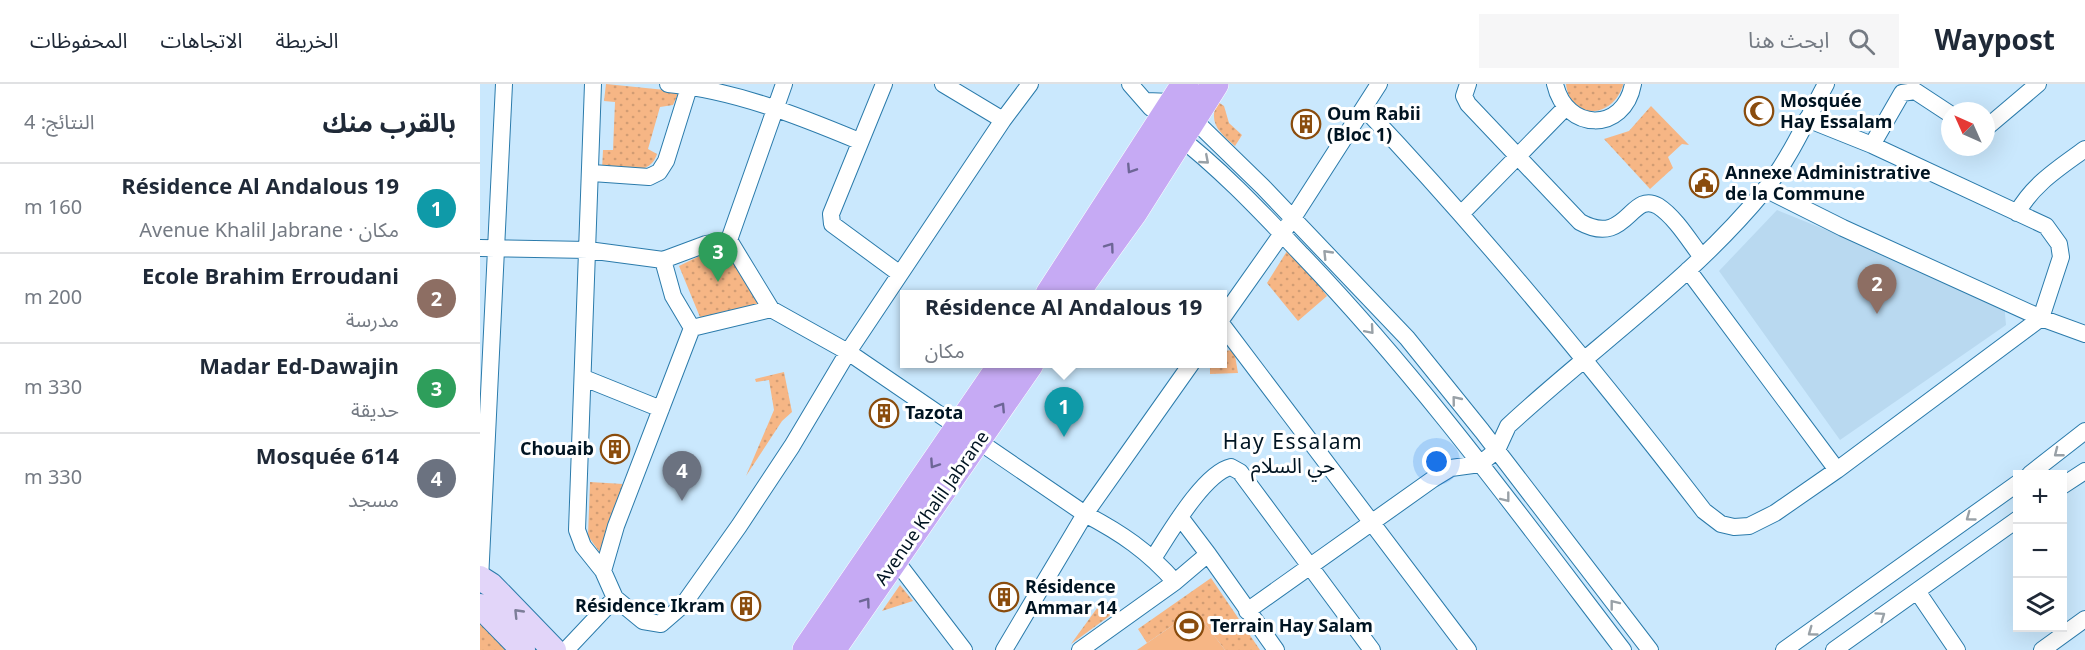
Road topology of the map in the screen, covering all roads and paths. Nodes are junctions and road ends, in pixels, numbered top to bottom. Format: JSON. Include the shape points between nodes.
{"nodes":[{"id":1,"x":504,"y":84,"type":"edge"},
{"id":2,"x":593,"y":84,"type":"edge"},
{"id":3,"x":668,"y":84,"type":"edge"},
{"id":4,"x":784,"y":84,"type":"edge"},
{"id":5,"x":884,"y":84,"type":"edge"},
{"id":6,"x":943,"y":84,"type":"edge"},
{"id":7,"x":1030,"y":84,"type":"edge"},
{"id":8,"x":1130,"y":84,"type":"edge"},
{"id":9,"x":1215,"y":84,"type":"edge"},
{"id":10,"x":1379,"y":84,"type":"edge"},
{"id":11,"x":1468,"y":84,"type":"edge"},
{"id":12,"x":1555,"y":84,"type":"edge"},
{"id":13,"x":1633,"y":84,"type":"edge"},
{"id":14,"x":1826,"y":84,"type":"edge"},
{"id":15,"x":2038,"y":84,"type":"edge"},
{"id":16,"x":689,"y":85,"type":"edge"},
{"id":17,"x":1364,"y":108,"type":"junction"},
{"id":18,"x":1565,"y":108,"type":"junction"},
{"id":19,"x":1941,"y":108,"type":"edge"},
{"id":20,"x":775,"y":109,"type":"junction"},
{"id":21,"x":1173,"y":111,"type":"edge"},
{"id":22,"x":1807,"y":119,"type":"junction"},
{"id":23,"x":1003,"y":120,"type":"junction"},
{"id":24,"x":1995,"y":120,"type":"edge"},
{"id":25,"x":859,"y":141,"type":"junction"},
{"id":26,"x":1872,"y":145,"type":"junction"},
{"id":27,"x":2085,"y":148,"type":"edge"},
{"id":28,"x":1516,"y":157,"type":"junction"},
{"id":29,"x":592,"y":173,"type":"junction"},
{"id":30,"x":1765,"y":189,"type":"junction"},
{"id":31,"x":2017,"y":213,"type":"junction"},
{"id":32,"x":1461,"y":214,"type":"junction"},
{"id":33,"x":1293,"y":219,"type":"junction"},
{"id":34,"x":1281,"y":233,"type":"junction"},
{"id":35,"x":729,"y":240,"type":"junction"},
{"id":36,"x":487,"y":248,"type":"edge"},
{"id":37,"x":588,"y":250,"type":"junction"},
{"id":38,"x":1701,"y":256,"type":"junction"},
{"id":39,"x":663,"y":260,"type":"junction"},
{"id":40,"x":1688,"y":270,"type":"junction"},
{"id":41,"x":900,"y":274,"type":"junction"},
{"id":42,"x":1052,"y":290,"type":"edge"},
{"id":43,"x":1078,"y":290,"type":"edge"},
{"id":44,"x":771,"y":309,"type":"junction"},
{"id":45,"x":1227,"y":311,"type":"edge"},
{"id":46,"x":2041,"y":318,"type":"junction"},
{"id":47,"x":692,"y":328,"type":"junction"},
{"id":48,"x":1227,"y":331,"type":"edge"},
{"id":49,"x":2085,"y":334,"type":"edge"},
{"id":50,"x":848,"y":352,"type":"junction"},
{"id":51,"x":1586,"y":360,"type":"junction"},
{"id":52,"x":1000,"y":368,"type":"edge"},
{"id":53,"x":1026,"y":368,"type":"edge"},
{"id":54,"x":1187,"y":368,"type":"edge"},
{"id":55,"x":584,"y":378,"type":"junction"},
{"id":56,"x":485,"y":403,"type":"edge"},
{"id":57,"x":661,"y":409,"type":"junction"},
{"id":58,"x":1508,"y":426,"type":"junction"},
{"id":59,"x":1482,"y":430,"type":"junction"},
{"id":60,"x":2085,"y":431,"type":"edge"},
{"id":61,"x":969,"y":433,"type":"junction"},
{"id":62,"x":1464,"y":444,"type":"junction"},
{"id":63,"x":1497,"y":450,"type":"junction"},
{"id":64,"x":1480,"y":464,"type":"junction"},
{"id":65,"x":1451,"y":468,"type":"junction"},
{"id":66,"x":1837,"y":470,"type":"junction"},
{"id":67,"x":2035,"y":470,"type":"edge"},
{"id":68,"x":2085,"y":471,"type":"edge"},
{"id":69,"x":2067,"y":483,"type":"edge"},
{"id":70,"x":2013,"y":487,"type":"edge"},
{"id":71,"x":1085,"y":514,"type":"junction"},
{"id":72,"x":1180,"y":517,"type":"junction"},
{"id":73,"x":1372,"y":521,"type":"junction"},
{"id":74,"x":2013,"y":523,"type":"edge"},
{"id":75,"x":1208,"y":554,"type":"junction"},
{"id":76,"x":1154,"y":557,"type":"junction"},
{"id":77,"x":896,"y":561,"type":"junction"},
{"id":78,"x":1310,"y":566,"type":"junction"},
{"id":79,"x":603,"y":571,"type":"junction"},
{"id":80,"x":480,"y":578,"type":"edge"},
{"id":81,"x":1175,"y":582,"type":"junction"},
{"id":82,"x":1917,"y":591,"type":"junction"},
{"id":83,"x":615,"y":598,"type":"junction"},
{"id":84,"x":480,"y":606,"type":"edge"},
{"id":85,"x":1247,"y":610,"type":"junction"},
{"id":86,"x":2085,"y":619,"type":"edge"},
{"id":87,"x":523,"y":650,"type":"edge"},
{"id":88,"x":554,"y":650,"type":"edge"},
{"id":89,"x":566,"y":650,"type":"edge"},
{"id":90,"x":806,"y":650,"type":"edge"},
{"id":91,"x":832,"y":650,"type":"edge"},
{"id":92,"x":964,"y":650,"type":"edge"},
{"id":93,"x":1004,"y":650,"type":"edge"},
{"id":94,"x":1080,"y":650,"type":"edge"},
{"id":95,"x":1276,"y":650,"type":"edge"},
{"id":96,"x":1372,"y":650,"type":"edge"},
{"id":97,"x":1468,"y":650,"type":"edge"},
{"id":98,"x":1623,"y":650,"type":"edge"},
{"id":99,"x":1650,"y":650,"type":"edge"},
{"id":100,"x":1784,"y":650,"type":"edge"},
{"id":101,"x":1833,"y":650,"type":"edge"},
{"id":102,"x":1957,"y":650,"type":"edge"},
{"id":103,"x":2042,"y":650,"type":"edge"}],
"edges":[{"from":1,"to":36,"type":"street"},
{"from":2,"to":29,"type":"street"},
{"from":3,"to":16,"type":"street"},
{"from":4,"to":20,"type":"street"},
{"from":5,"to":25,"type":"street"},
{"from":6,"to":23,"type":"street"},
{"from":7,"to":23,"type":"street"},
{"from":8,"to":21,"type":"street"},
{"from":9,"to":21,"type":"main road"},
{"from":10,"to":17,"type":"street"},
{"from":11,"to":28,"type":"street","via":[[1464,96],[1468,104]]},
{"from":12,"to":18,"type":"street"},
{"from":13,"to":18,"type":"street","via":[[1630,97],[1613,116],[1587,120]]},
{"from":14,"to":22,"type":"street"},
{"from":15,"to":24,"type":"street"},
{"from":16,"to":20,"type":"street"},
{"from":16,"to":29,"type":"street","via":[[666,161],[659,172],[649,177]]},
{"from":17,"to":32,"type":"street"},
{"from":17,"to":33,"type":"street"},
{"from":18,"to":28,"type":"street"},
{"from":19,"to":26,"type":"street","via":[[1915,91],[1902,93]]},
{"from":20,"to":25,"type":"street"},
{"from":20,"to":35,"type":"street"},
{"from":21,"to":33,"type":"street"},
{"from":21,"to":34,"type":"street","one_way":true,"via":[[1233,184]]},
{"from":21,"to":42,"type":"main road","one_way":true},
{"from":43,"to":21,"type":"main road","one_way":true,"via":[[1134,212]]},
{"from":22,"to":26,"type":"street"},
{"from":22,"to":30,"type":"street"},
{"from":23,"to":41,"type":"street"},
{"from":25,"to":41,"type":"street","via":[[831,214],[832,224]]},
{"from":26,"to":31,"type":"street"},
{"from":27,"to":31,"type":"street","via":[[2042,181]]},
{"from":28,"to":32,"type":"street"},
{"from":28,"to":38,"type":"street","via":[[1580,222],[1592,229],[1615,227],[1641,204],[1649,203],[1671,219]]},
{"from":29,"to":37,"type":"street"},
{"from":30,"to":38,"type":"street"},
{"from":30,"to":46,"type":"street"},
{"from":31,"to":46,"type":"street","via":[[2046,226],[2059,244],[2061,257]]},
{"from":32,"to":51,"type":"street"},
{"from":33,"to":34,"type":"street"},
{"from":59,"to":33,"type":"street","one_way":true,"via":[[1407,338]]},
{"from":34,"to":45,"type":"street"},
{"from":34,"to":62,"type":"street","one_way":true,"via":[[1392,355]]},
{"from":35,"to":39,"type":"street"},
{"from":35,"to":44,"type":"street"},
{"from":36,"to":37,"type":"street"},
{"from":36,"to":56,"type":"street"},
{"from":37,"to":39,"type":"street"},
{"from":37,"to":55,"type":"street"},
{"from":38,"to":40,"type":"street"},
{"from":39,"to":47,"type":"street","via":[[673,296]]},
{"from":40,"to":51,"type":"street"},
{"from":40,"to":66,"type":"street"},
{"from":41,"to":50,"type":"street"},
{"from":44,"to":47,"type":"street"},
{"from":44,"to":50,"type":"street"},
{"from":46,"to":49,"type":"street"},
{"from":46,"to":66,"type":"street"},
{"from":47,"to":57,"type":"street"},
{"from":48,"to":73,"type":"street"},
{"from":50,"to":61,"type":"street"},
{"from":50,"to":83,"type":"street","via":[[792,446],[683,605],[662,624],[652,624]]},
{"from":51,"to":58,"type":"street"},
{"from":51,"to":66,"type":"street","via":[[1704,512],[1721,524],[1749,526]]},
{"from":52,"to":61,"type":"main road","name":"Avenue Khalil Jabrane"},
{"from":61,"to":53,"type":"main road","name":"Avenue Khalil Jabrane","one_way":true},
{"from":54,"to":71,"type":"street"},
{"from":55,"to":57,"type":"street"},
{"from":55,"to":79,"type":"street","via":[[577,530],[583,546]]},
{"from":56,"to":80,"type":"street"},
{"from":57,"to":79,"type":"street","via":[[615,526]]},
{"from":58,"to":59,"type":"street"},
{"from":58,"to":63,"type":"street"},
{"from":59,"to":62,"type":"street"},
{"from":59,"to":63,"type":"street"},
{"from":60,"to":67,"type":"street","one_way":true},
{"from":61,"to":71,"type":"street"},
{"from":61,"to":77,"type":"main road","name":"Avenue Khalil Jabrane"},
{"from":61,"to":90,"type":"main road","name":"Avenue Khalil Jabrane","one_way":true},
{"from":62,"to":64,"type":"street"},
{"from":62,"to":65,"type":"street"},
{"from":63,"to":64,"type":"street"},
{"from":99,"to":63,"type":"street","one_way":true},
{"from":64,"to":65,"type":"street"},
{"from":64,"to":98,"type":"street","one_way":true},
{"from":65,"to":73,"type":"street"},
{"from":68,"to":69,"type":"street"},
{"from":70,"to":100,"type":"street","one_way":true},
{"from":71,"to":76,"type":"street"},
{"from":71,"to":93,"type":"street"},
{"from":72,"to":75,"type":"street"},
{"from":72,"to":76,"type":"street"},
{"from":72,"to":78,"type":"street","via":[[1216,473],[1231,467],[1240,472]]},
{"from":73,"to":78,"type":"street"},
{"from":73,"to":97,"type":"street"},
{"from":74,"to":82,"type":"street"},
{"from":75,"to":81,"type":"street"},
{"from":75,"to":85,"type":"street"},
{"from":76,"to":81,"type":"street"},
{"from":91,"to":77,"type":"main road","name":"Avenue Khalil Jabrane","one_way":true},
{"from":77,"to":92,"type":"street"},
{"from":78,"to":85,"type":"street"},
{"from":78,"to":96,"type":"street"},
{"from":79,"to":83,"type":"street"},
{"from":88,"to":80,"type":"street","one_way":true},
{"from":81,"to":94,"type":"street"},
{"from":101,"to":82,"type":"street","one_way":true},
{"from":82,"to":102,"type":"street"},
{"from":83,"to":89,"type":"street"},
{"from":84,"to":87,"type":"street"},
{"from":85,"to":95,"type":"street"},
{"from":86,"to":103,"type":"street"}]}
